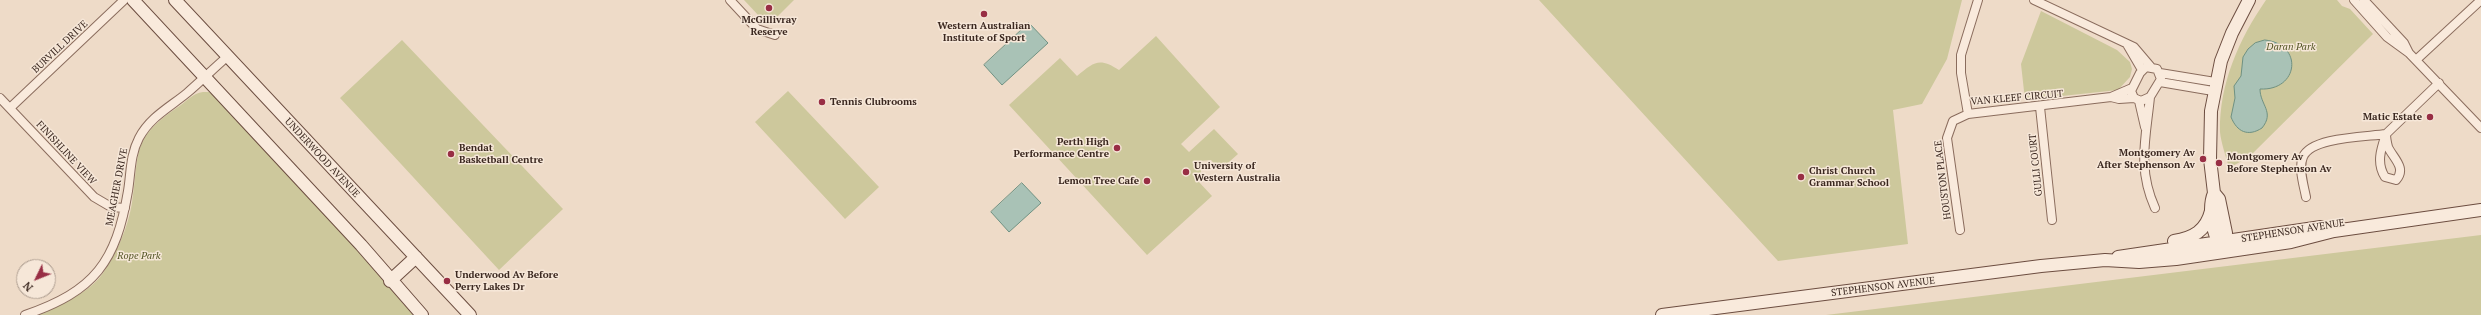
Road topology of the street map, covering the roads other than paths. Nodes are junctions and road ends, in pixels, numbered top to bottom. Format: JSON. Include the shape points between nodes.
{"nodes":[{"id":1,"x":124,"y":0,"type":"edge"},
{"id":2,"x":133,"y":0,"type":"edge"},
{"id":3,"x":175,"y":0,"type":"edge"},
{"id":4,"x":730,"y":0,"type":"edge"},
{"id":5,"x":1978,"y":0,"type":"edge"},
{"id":6,"x":2034,"y":0,"type":"edge"},
{"id":7,"x":2249,"y":0,"type":"edge"},
{"id":8,"x":2354,"y":0,"type":"edge"},
{"id":9,"x":2364,"y":0,"type":"edge"},
{"id":10,"x":2481,"y":0,"type":"edge"},
{"id":11,"x":775,"y":35,"type":"dead end"},
{"id":12,"x":2126,"y":44,"type":"junction"},
{"id":13,"x":2409,"y":53,"type":"junction"},
{"id":14,"x":228,"y":56,"type":"junction"},
{"id":15,"x":2416,"y":60,"type":"junction"},
{"id":16,"x":2151,"y":67,"type":"junction"},
{"id":17,"x":2142,"y":70,"type":"junction"},
{"id":18,"x":2160,"y":73,"type":"junction"},
{"id":19,"x":205,"y":77,"type":"junction"},
{"id":20,"x":2160,"y":82,"type":"junction"},
{"id":21,"x":2439,"y":83,"type":"junction"},
{"id":22,"x":2214,"y":87,"type":"junction"},
{"id":23,"x":2132,"y":88,"type":"junction"},
{"id":24,"x":2112,"y":97,"type":"junction"},
{"id":25,"x":2150,"y":97,"type":"junction"},
{"id":26,"x":0,"y":98,"type":"edge"},
{"id":27,"x":2136,"y":99,"type":"junction"},
{"id":28,"x":2040,"y":107,"type":"junction"},
{"id":29,"x":10,"y":108,"type":"junction"},
{"id":30,"x":1968,"y":114,"type":"junction"},
{"id":31,"x":2145,"y":128,"type":"junction"},
{"id":32,"x":2481,"y":128,"type":"edge"},
{"id":33,"x":2386,"y":134,"type":"junction"},
{"id":34,"x":2214,"y":193,"type":"junction"},
{"id":35,"x":2306,"y":197,"type":"dead end"},
{"id":36,"x":2481,"y":204,"type":"edge"},
{"id":37,"x":125,"y":208,"type":"junction"},
{"id":38,"x":2155,"y":208,"type":"dead end"},
{"id":39,"x":2211,"y":209,"type":"junction"},
{"id":40,"x":2481,"y":210,"type":"edge"},
{"id":41,"x":2052,"y":220,"type":"dead end"},
{"id":42,"x":1960,"y":230,"type":"dead end"},
{"id":43,"x":2218,"y":242,"type":"junction"},
{"id":44,"x":2291,"y":242,"type":"junction"},
{"id":45,"x":2129,"y":254,"type":"junction"},
{"id":46,"x":2203,"y":255,"type":"junction"},
{"id":47,"x":416,"y":258,"type":"junction"},
{"id":48,"x":2105,"y":260,"type":"junction"},
{"id":49,"x":390,"y":281,"type":"junction"},
{"id":50,"x":25,"y":315,"type":"edge"},
{"id":51,"x":422,"y":315,"type":"edge"},
{"id":52,"x":470,"y":315,"type":"edge"},
{"id":53,"x":1662,"y":315,"type":"edge"}],
"edges":[{"from":1,"to":29,"type":"street","name":"BURVILL DRIVE"},
{"from":2,"to":19,"type":"main road"},
{"from":3,"to":14,"type":"main road","name":"UNDERWOOD AVENUE"},
{"from":4,"to":11,"type":"street","via":[[757,29]]},
{"from":5,"to":30,"type":"street","name":"VAN KLEEF CIRCUIT","via":[[1961,54],[1961,74]]},
{"from":6,"to":12,"type":"street"},
{"from":7,"to":22,"type":"main road","via":[[2226,46]]},
{"from":8,"to":13,"type":"street","via":[[2388,37]]},
{"from":9,"to":13,"type":"street","via":[[2404,43]]},
{"from":10,"to":15,"type":"street"},
{"from":12,"to":16,"type":"street","via":[[2134,48]]},
{"from":12,"to":17,"type":"street"},
{"from":13,"to":15,"type":"street"},
{"from":14,"to":19,"type":"street","name":"MEAGHER DRIVE"},
{"from":14,"to":47,"type":"main road","name":"UNDERWOOD AVENUE"},
{"from":15,"to":21,"type":"street"},
{"from":16,"to":17,"type":"street"},
{"from":16,"to":18,"type":"street"},
{"from":17,"to":23,"type":"street"},
{"from":18,"to":20,"type":"street"},
{"from":18,"to":22,"type":"street"},
{"from":19,"to":37,"type":"street","name":"MEAGHER DRIVE","via":[[146,127],[134,149]]},
{"from":19,"to":49,"type":"main road","via":[[361,245]]},
{"from":20,"to":22,"type":"street"},
{"from":20,"to":25,"type":"street"},
{"from":21,"to":32,"type":"street"},
{"from":21,"to":33,"type":"street"},
{"from":22,"to":34,"type":"main road","via":[[2209,134]]},
{"from":23,"to":24,"type":"street","name":"VAN KLEEF CIRCUIT"},
{"from":23,"to":27,"type":"street"},
{"from":24,"to":27,"type":"street","name":"VAN KLEEF CIRCUIT"},
{"from":24,"to":28,"type":"street","name":"VAN KLEEF CIRCUIT"},
{"from":25,"to":27,"type":"street","via":[[2146,101]]},
{"from":25,"to":31,"type":"street"},
{"from":26,"to":29,"type":"street","name":"FINISHLINE VIEW"},
{"from":27,"to":31,"type":"street"},
{"from":28,"to":30,"type":"street","name":"VAN KLEEF CIRCUIT"},
{"from":28,"to":41,"type":"street","name":"GULLI COURT"},
{"from":29,"to":37,"type":"street","name":"FINISHLINE VIEW","via":[[94,197],[111,207]]},
{"from":30,"to":42,"type":"street","name":"HOUSTON PLACE","via":[[1953,121],[1947,138]]},
{"from":31,"to":38,"type":"street","via":[[2145,172]]},
{"from":33,"to":33,"type":"street","via":[[2388,147],[2400,167],[2398,177],[2392,180],[2385,177],[2380,163]]},
{"from":33,"to":35,"type":"street","via":[[2321,143],[2310,148],[2302,162]]},
{"from":34,"to":39,"type":"main road","via":[[2210,201]]},
{"from":34,"to":43,"type":"main road","via":[[2219,199],[2226,233]]},
{"from":36,"to":43,"type":"main road","name":"STEPHENSON AVENUE","via":[[2393,214]]},
{"from":37,"to":50,"type":"street","name":"MEAGHER DRIVE","via":[[114,246],[91,281],[58,302]]},
{"from":39,"to":43,"type":"main road"},
{"from":39,"to":45,"type":"main road","via":[[2206,226],[2192,236],[2144,245]]},
{"from":40,"to":44,"type":"main road","name":"STEPHENSON AVENUE","via":[[2334,231]]},
{"from":43,"to":44,"type":"main road","via":[[2235,248]]},
{"from":43,"to":45,"type":"main road","name":"STEPHENSON AVENUE"},
{"from":43,"to":46,"type":"main road"},
{"from":44,"to":46,"type":"main road","name":"STEPHENSON AVENUE"},
{"from":45,"to":48,"type":"main road","name":"STEPHENSON AVENUE"},
{"from":46,"to":48,"type":"main road","name":"STEPHENSON AVENUE","via":[[2139,262]]},
{"from":47,"to":49,"type":"main road"},
{"from":47,"to":52,"type":"main road","name":"UNDERWOOD AVENUE"},
{"from":48,"to":53,"type":"main road","name":"STEPHENSON AVENUE"},
{"from":49,"to":51,"type":"main road"}]}
